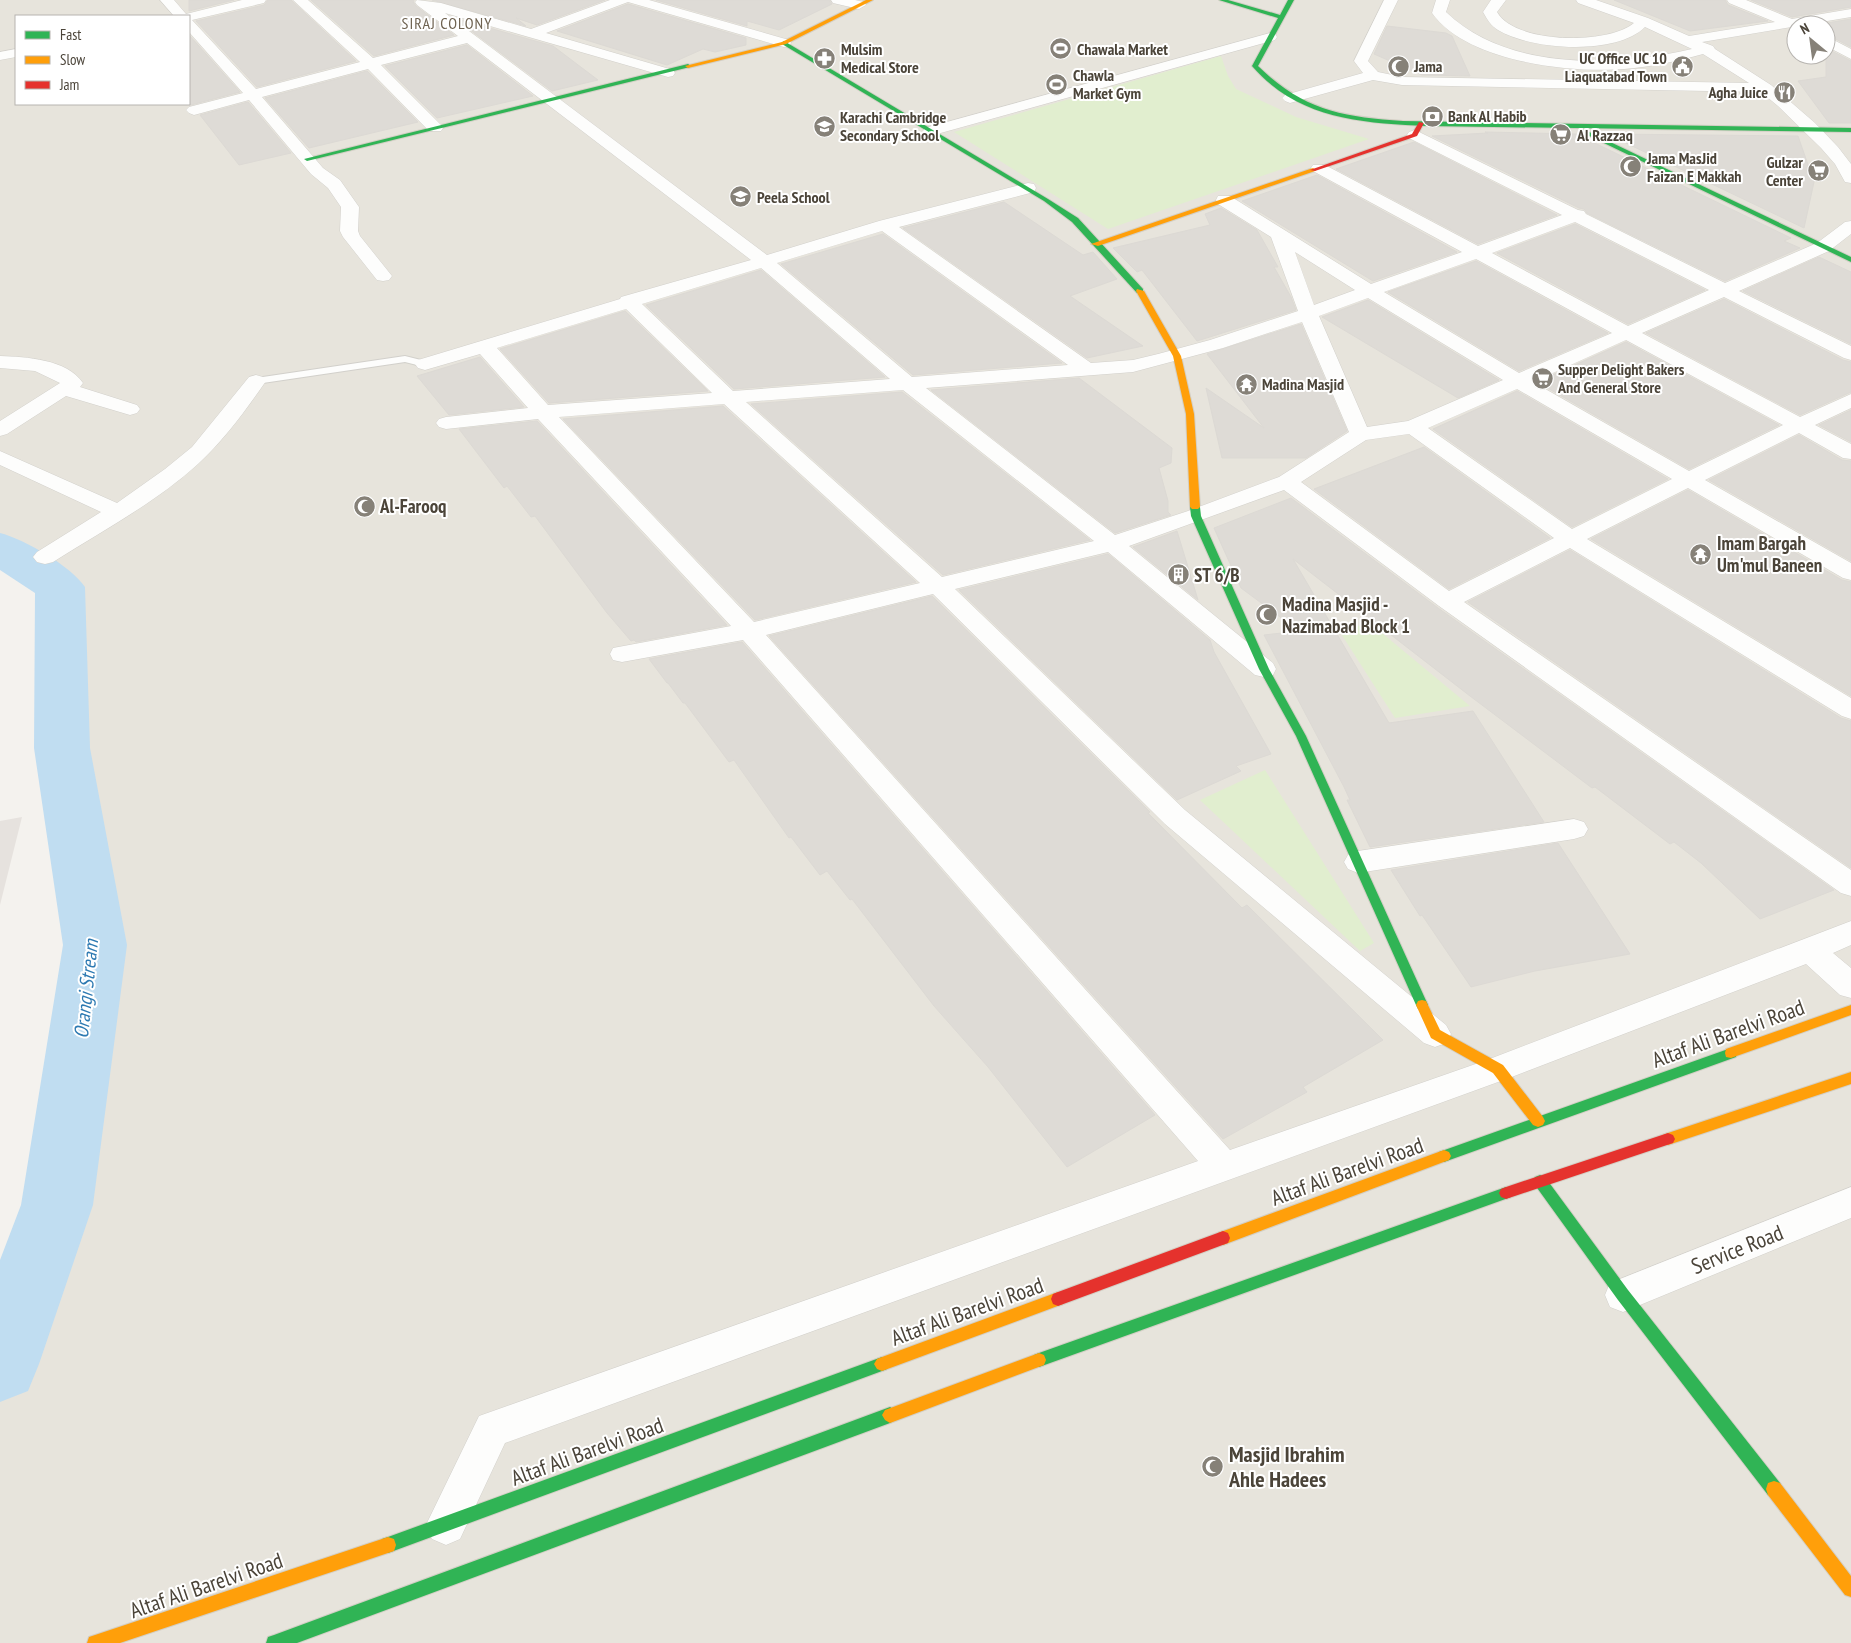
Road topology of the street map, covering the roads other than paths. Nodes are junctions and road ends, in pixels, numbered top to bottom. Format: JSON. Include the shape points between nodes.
{"nodes":[{"id":1,"x":167,"y":0,"type":"edge"},
{"id":2,"x":259,"y":0,"type":"edge"},
{"id":3,"x":300,"y":0,"type":"edge"},
{"id":4,"x":623,"y":0,"type":"edge"},
{"id":5,"x":634,"y":0,"type":"edge"},
{"id":6,"x":838,"y":0,"type":"edge"},
{"id":7,"x":1222,"y":0,"type":"edge"},
{"id":8,"x":1291,"y":0,"type":"edge"},
{"id":9,"x":1391,"y":0,"type":"edge"},
{"id":10,"x":1443,"y":0,"type":"edge"},
{"id":11,"x":1499,"y":0,"type":"edge"},
{"id":12,"x":1583,"y":0,"type":"edge"},
{"id":13,"x":1614,"y":0,"type":"edge"},
{"id":14,"x":1734,"y":0,"type":"edge"},
{"id":15,"x":419,"y":1,"type":"edge"},
{"id":16,"x":864,"y":3,"type":"edge"},
{"id":17,"x":1598,"y":5,"type":"junction"},
{"id":18,"x":1815,"y":6,"type":"dead end"},
{"id":19,"x":180,"y":15,"type":"edge"},
{"id":20,"x":190,"y":17,"type":"edge"},
{"id":21,"x":1847,"y":17,"type":"edge"},
{"id":22,"x":1281,"y":18,"type":"junction"},
{"id":23,"x":1644,"y":22,"type":"junction"},
{"id":24,"x":1786,"y":22,"type":"edge"},
{"id":25,"x":190,"y":25,"type":"edge"},
{"id":26,"x":1786,"y":25,"type":"edge"},
{"id":27,"x":1514,"y":32,"type":"junction"},
{"id":28,"x":534,"y":33,"type":"junction"},
{"id":29,"x":1270,"y":37,"type":"junction"},
{"id":30,"x":468,"y":38,"type":"junction"},
{"id":31,"x":1690,"y":40,"type":"junction"},
{"id":32,"x":784,"y":43,"type":"junction"},
{"id":33,"x":1484,"y":43,"type":"junction"},
{"id":34,"x":1836,"y":46,"type":"edge"},
{"id":35,"x":1708,"y":49,"type":"junction"},
{"id":36,"x":487,"y":50,"type":"junction"},
{"id":37,"x":15,"y":53,"type":"edge"},
{"id":38,"x":1851,"y":55,"type":"edge"},
{"id":39,"x":0,"y":56,"type":"edge"},
{"id":40,"x":370,"y":63,"type":"junction"},
{"id":41,"x":1615,"y":65,"type":"junction"},
{"id":42,"x":668,"y":72,"type":"junction"},
{"id":43,"x":1373,"y":74,"type":"junction"},
{"id":44,"x":1628,"y":86,"type":"junction"},
{"id":45,"x":1766,"y":88,"type":"junction"},
{"id":46,"x":252,"y":94,"type":"junction"},
{"id":47,"x":1290,"y":98,"type":"junction"},
{"id":48,"x":549,"y":100,"type":"junction"},
{"id":49,"x":194,"y":110,"type":"dead end"},
{"id":50,"x":435,"y":128,"type":"junction"},
{"id":51,"x":1575,"y":128,"type":"junction"},
{"id":52,"x":1418,"y":129,"type":"junction"},
{"id":53,"x":1813,"y":130,"type":"junction"},
{"id":54,"x":1851,"y":130,"type":"edge"},
{"id":55,"x":931,"y":131,"type":"junction"},
{"id":56,"x":307,"y":158,"type":"junction"},
{"id":57,"x":1319,"y":168,"type":"junction"},
{"id":58,"x":1851,"y":178,"type":"edge"},
{"id":59,"x":1028,"y":188,"type":"junction"},
{"id":60,"x":1224,"y":200,"type":"junction"},
{"id":61,"x":1578,"y":215,"type":"junction"},
{"id":62,"x":885,"y":225,"type":"junction"},
{"id":63,"x":1851,"y":226,"type":"edge"},
{"id":64,"x":1279,"y":234,"type":"junction"},
{"id":65,"x":1095,"y":244,"type":"junction"},
{"id":66,"x":1823,"y":247,"type":"junction"},
{"id":67,"x":1480,"y":253,"type":"junction"},
{"id":68,"x":1851,"y":260,"type":"edge"},
{"id":69,"x":764,"y":261,"type":"junction"},
{"id":70,"x":383,"y":276,"type":"dead end"},
{"id":71,"x":1724,"y":290,"type":"junction"},
{"id":72,"x":1369,"y":291,"type":"junction"},
{"id":73,"x":628,"y":301,"type":"junction"},
{"id":74,"x":1308,"y":313,"type":"junction"},
{"id":75,"x":1626,"y":332,"type":"junction"},
{"id":76,"x":484,"y":346,"type":"junction"},
{"id":77,"x":1851,"y":354,"type":"edge"},
{"id":78,"x":1177,"y":356,"type":"junction"},
{"id":79,"x":0,"y":362,"type":"edge"},
{"id":80,"x":425,"y":364,"type":"joint"},
{"id":81,"x":1086,"y":368,"type":"junction"},
{"id":82,"x":1516,"y":380,"type":"junction"},
{"id":83,"x":256,"y":381,"type":"joint"},
{"id":84,"x":907,"y":383,"type":"junction"},
{"id":85,"x":64,"y":389,"type":"junction"},
{"id":86,"x":728,"y":397,"type":"junction"},
{"id":87,"x":1851,"y":400,"type":"edge"},
{"id":88,"x":130,"y":409,"type":"dead end"},
{"id":89,"x":543,"y":412,"type":"junction"},
{"id":90,"x":446,"y":423,"type":"dead end"},
{"id":91,"x":1799,"y":426,"type":"junction"},
{"id":92,"x":1413,"y":427,"type":"junction"},
{"id":93,"x":0,"y":430,"type":"edge"},
{"id":94,"x":1360,"y":434,"type":"junction"},
{"id":95,"x":1851,"y":453,"type":"edge"},
{"id":96,"x":0,"y":457,"type":"edge"},
{"id":97,"x":1687,"y":480,"type":"junction"},
{"id":98,"x":1287,"y":482,"type":"junction"},
{"id":99,"x":117,"y":511,"type":"junction"},
{"id":100,"x":1196,"y":516,"type":"junction"},
{"id":101,"x":1571,"y":539,"type":"junction"},
{"id":102,"x":1112,"y":544,"type":"junction"},
{"id":103,"x":44,"y":557,"type":"dead end"},
{"id":104,"x":1851,"y":573,"type":"edge"},
{"id":105,"x":940,"y":587,"type":"junction"},
{"id":106,"x":1447,"y":601,"type":"junction"},
{"id":107,"x":749,"y":631,"type":"junction"},
{"id":108,"x":622,"y":654,"type":"dead end"},
{"id":109,"x":1264,"y":669,"type":"junction"},
{"id":110,"x":1851,"y":710,"type":"edge"},
{"id":111,"x":1574,"y":829,"type":"dead end"},
{"id":112,"x":1358,"y":862,"type":"junction"},
{"id":113,"x":1851,"y":885,"type":"edge"},
{"id":114,"x":1851,"y":932,"type":"edge"},
{"id":115,"x":1810,"y":950,"type":"junction"},
{"id":116,"x":1851,"y":986,"type":"edge"},
{"id":117,"x":1851,"y":1010,"type":"edge"},
{"id":118,"x":1436,"y":1034,"type":"junction"},
{"id":119,"x":1498,"y":1069,"type":"junction"},
{"id":120,"x":1851,"y":1078,"type":"edge"},
{"id":121,"x":1538,"y":1121,"type":"junction"},
{"id":122,"x":1224,"y":1167,"type":"junction"},
{"id":123,"x":1540,"y":1181,"type":"junction"},
{"id":124,"x":1851,"y":1202,"type":"edge"},
{"id":125,"x":1623,"y":1295,"type":"junction"},
{"id":126,"x":446,"y":1525,"type":"junction"},
{"id":127,"x":1851,"y":1589,"type":"edge"},
{"id":128,"x":290,"y":1639,"type":"edge"},
{"id":129,"x":95,"y":1643,"type":"edge"}],
"edges":[{"from":1,"to":19,"type":"street"},
{"from":2,"to":20,"type":"street"},
{"from":3,"to":40,"type":"street"},
{"from":4,"to":28,"type":"street"},
{"from":5,"to":32,"type":"street"},
{"from":6,"to":16,"type":"street"},
{"from":7,"to":22,"type":"street"},
{"from":8,"to":22,"type":"street"},
{"from":9,"to":43,"type":"street","via":[[1361,61]]},
{"from":10,"to":33,"type":"street","via":[[1439,13],[1445,20],[1453,28]]},
{"from":11,"to":27,"type":"street","via":[[1490,12],[1502,26]]},
{"from":12,"to":17,"type":"street"},
{"from":13,"to":17,"type":"street"},
{"from":14,"to":24,"type":"street"},
{"from":15,"to":28,"type":"street"},
{"from":15,"to":30,"type":"street"},
{"from":16,"to":32,"type":"street"},
{"from":17,"to":23,"type":"street"},
{"from":18,"to":21,"type":"street"},
{"from":22,"to":29,"type":"street"},
{"from":23,"to":27,"type":"street","via":[[1625,35],[1589,41],[1549,39]]},
{"from":23,"to":31,"type":"street"},
{"from":25,"to":46,"type":"street"},
{"from":26,"to":31,"type":"street"},
{"from":27,"to":33,"type":"street"},
{"from":28,"to":36,"type":"street"},
{"from":28,"to":42,"type":"street"},
{"from":29,"to":47,"type":"street","via":[[1255,66],[1270,85]]},
{"from":29,"to":55,"type":"street"},
{"from":30,"to":36,"type":"street"},
{"from":30,"to":40,"type":"street"},
{"from":31,"to":35,"type":"street"},
{"from":32,"to":42,"type":"street"},
{"from":32,"to":55,"type":"street"},
{"from":33,"to":41,"type":"street","via":[[1519,55],[1575,64]]},
{"from":34,"to":38,"type":"street"},
{"from":35,"to":41,"type":"street","via":[[1654,61]]},
{"from":35,"to":45,"type":"street"},
{"from":36,"to":48,"type":"street"},
{"from":37,"to":39,"type":"street"},
{"from":40,"to":46,"type":"street"},
{"from":40,"to":50,"type":"street"},
{"from":41,"to":44,"type":"street"},
{"from":42,"to":48,"type":"street"},
{"from":43,"to":44,"type":"street","via":[[1402,81]]},
{"from":43,"to":47,"type":"street"},
{"from":44,"to":45,"type":"street"},
{"from":45,"to":53,"type":"street"},
{"from":46,"to":49,"type":"street"},
{"from":46,"to":56,"type":"street"},
{"from":47,"to":52,"type":"street","via":[[1312,108],[1368,122]]},
{"from":48,"to":50,"type":"street"},
{"from":48,"to":69,"type":"street"},
{"from":50,"to":56,"type":"street"},
{"from":51,"to":52,"type":"street"},
{"from":51,"to":53,"type":"street"},
{"from":51,"to":66,"type":"street"},
{"from":52,"to":57,"type":"street"},
{"from":52,"to":61,"type":"street"},
{"from":53,"to":54,"type":"street"},
{"from":53,"to":58,"type":"street","via":[[1842,160]]},
{"from":55,"to":59,"type":"street"},
{"from":56,"to":70,"type":"street","via":[[342,194],[350,207],[349,231]]},
{"from":57,"to":60,"type":"street"},
{"from":57,"to":67,"type":"street"},
{"from":59,"to":62,"type":"street"},
{"from":59,"to":65,"type":"street","via":[[1074,220]]},
{"from":60,"to":64,"type":"street"},
{"from":60,"to":65,"type":"street"},
{"from":61,"to":67,"type":"street"},
{"from":61,"to":71,"type":"street"},
{"from":62,"to":69,"type":"street"},
{"from":62,"to":81,"type":"street"},
{"from":63,"to":66,"type":"street"},
{"from":64,"to":72,"type":"street"},
{"from":64,"to":74,"type":"street"},
{"from":65,"to":78,"type":"street","via":[[1137,287]]},
{"from":66,"to":68,"type":"street"},
{"from":66,"to":71,"type":"street"},
{"from":67,"to":72,"type":"street"},
{"from":67,"to":75,"type":"street"},
{"from":69,"to":73,"type":"street"},
{"from":69,"to":84,"type":"street"},
{"from":71,"to":75,"type":"street"},
{"from":71,"to":77,"type":"street"},
{"from":72,"to":74,"type":"street"},
{"from":72,"to":82,"type":"street"},
{"from":73,"to":76,"type":"street"},
{"from":73,"to":86,"type":"street"},
{"from":74,"to":78,"type":"street"},
{"from":74,"to":94,"type":"street"},
{"from":75,"to":82,"type":"street"},
{"from":75,"to":91,"type":"street"},
{"from":76,"to":80,"type":"street"},
{"from":76,"to":89,"type":"street"},
{"from":78,"to":81,"type":"street","via":[[1133,366]]},
{"from":78,"to":100,"type":"street","via":[[1190,414]]},
{"from":79,"to":85,"type":"street","via":[[33,364],[48,369],[73,383]]},
{"from":80,"to":83,"type":"lane","via":[[405,358]]},
{"from":81,"to":84,"type":"street"},
{"from":82,"to":92,"type":"street"},
{"from":82,"to":97,"type":"street"},
{"from":83,"to":99,"type":"street","via":[[210,440],[190,459]]},
{"from":84,"to":86,"type":"street"},
{"from":84,"to":102,"type":"street"},
{"from":85,"to":88,"type":"street"},
{"from":85,"to":93,"type":"street"},
{"from":86,"to":89,"type":"street"},
{"from":86,"to":105,"type":"street"},
{"from":87,"to":91,"type":"street"},
{"from":89,"to":90,"type":"street"},
{"from":89,"to":107,"type":"street"},
{"from":91,"to":95,"type":"street"},
{"from":91,"to":97,"type":"street"},
{"from":92,"to":94,"type":"street"},
{"from":92,"to":101,"type":"street"},
{"from":94,"to":98,"type":"street"},
{"from":96,"to":99,"type":"street"},
{"from":97,"to":101,"type":"street"},
{"from":97,"to":104,"type":"street"},
{"from":98,"to":100,"type":"street"},
{"from":98,"to":106,"type":"street"},
{"from":99,"to":103,"type":"street"},
{"from":100,"to":102,"type":"street"},
{"from":100,"to":109,"type":"street"},
{"from":101,"to":106,"type":"street"},
{"from":101,"to":110,"type":"street"},
{"from":102,"to":105,"type":"street"},
{"from":102,"to":109,"type":"street"},
{"from":105,"to":107,"type":"street"},
{"from":105,"to":118,"type":"street","via":[[1175,818]]},
{"from":106,"to":113,"type":"street"},
{"from":107,"to":108,"type":"street"},
{"from":107,"to":122,"type":"street"},
{"from":109,"to":112,"type":"street","via":[[1301,736]]},
{"from":111,"to":112,"type":"street"},
{"from":112,"to":118,"type":"street"},
{"from":114,"to":115,"type":"street"},
{"from":115,"to":116,"type":"street"},
{"from":115,"to":119,"type":"street"},
{"from":117,"to":121,"type":"street","name":"Altaf Ali Barelvi Road"},
{"from":118,"to":119,"type":"street"},
{"from":119,"to":121,"type":"street"},
{"from":119,"to":122,"type":"street"},
{"from":120,"to":123,"type":"street"},
{"from":121,"to":126,"type":"street","name":"Altaf Ali Barelvi Road"},
{"from":122,"to":126,"type":"street","via":[[492,1429]]},
{"from":123,"to":125,"type":"street"},
{"from":123,"to":128,"type":"street","via":[[1008,1371]]},
{"from":124,"to":125,"type":"street","name":"Service Road"},
{"from":125,"to":127,"type":"street"},
{"from":126,"to":129,"type":"street","name":"Altaf Ali Barelvi Road"}]}
